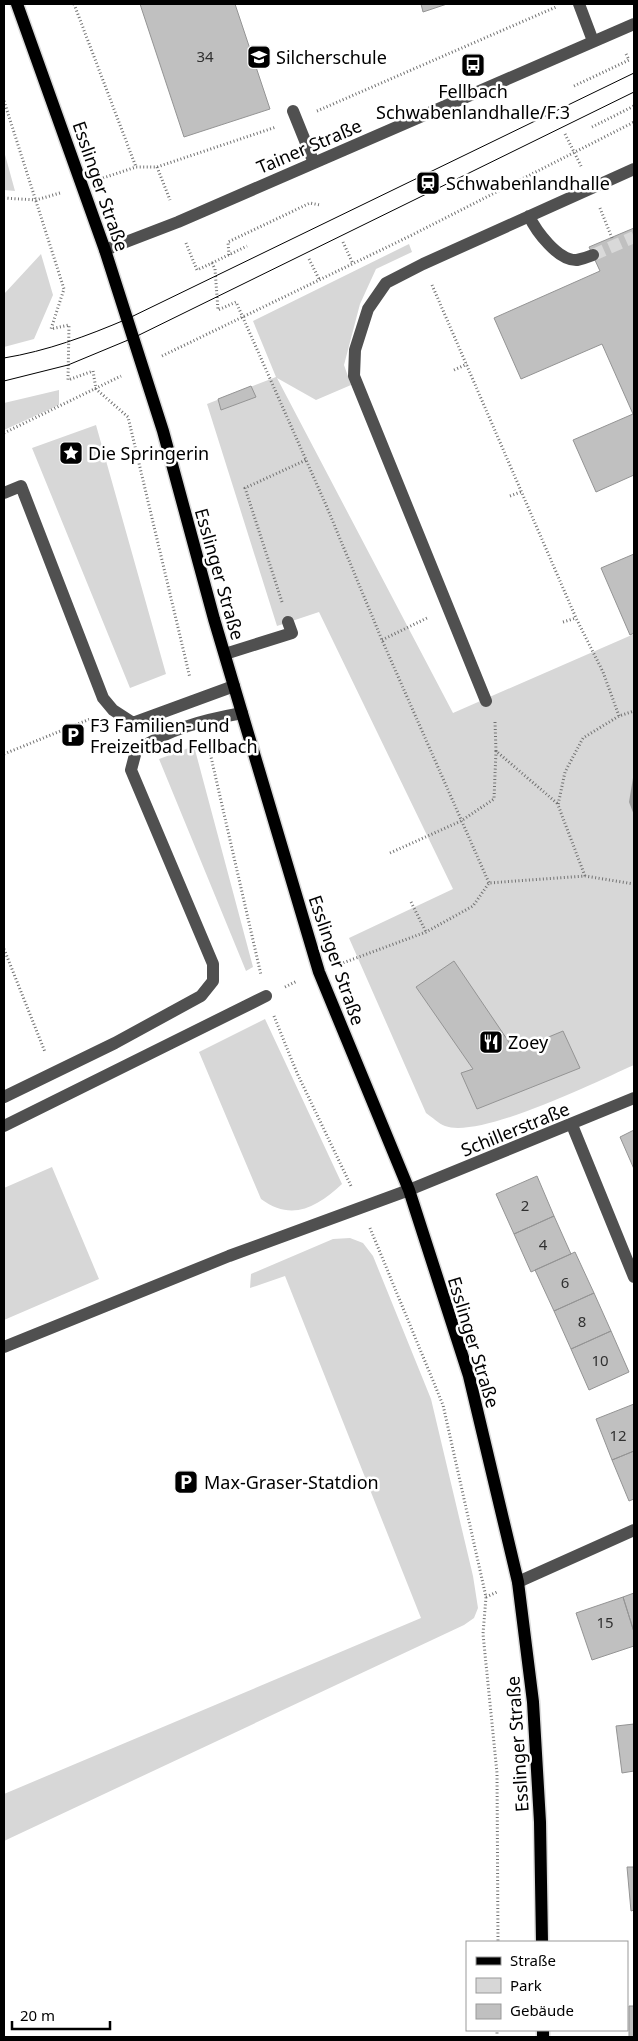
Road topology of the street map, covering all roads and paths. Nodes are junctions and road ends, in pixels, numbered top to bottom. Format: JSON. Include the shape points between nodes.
{"nodes":[{"id":1,"x":17,"y":4,"type":"edge"},
{"id":2,"x":74,"y":4,"type":"edge"},
{"id":3,"x":579,"y":4,"type":"edge"},
{"id":4,"x":556,"y":7,"type":"dead end"},
{"id":5,"x":634,"y":24,"type":"edge"},
{"id":6,"x":593,"y":42,"type":"junction"},
{"id":7,"x":629,"y":60,"type":"dead end"},
{"id":8,"x":574,"y":86,"type":"dead end"},
{"id":9,"x":4,"y":101,"type":"edge"},
{"id":10,"x":634,"y":106,"type":"edge"},
{"id":11,"x":295,"y":115,"type":"junction"},
{"id":12,"x":634,"y":122,"type":"edge"},
{"id":13,"x":592,"y":127,"type":"dead end"},
{"id":14,"x":565,"y":134,"type":"dead end"},
{"id":15,"x":574,"y":152,"type":"junction"},
{"id":16,"x":314,"y":163,"type":"junction"},
{"id":17,"x":157,"y":168,"type":"junction"},
{"id":18,"x":634,"y":169,"type":"edge"},
{"id":19,"x":4,"y":198,"type":"edge"},
{"id":20,"x":36,"y":200,"type":"junction"},
{"id":21,"x":320,"y":205,"type":"dead end"},
{"id":22,"x":529,"y":216,"type":"junction"},
{"id":23,"x":178,"y":222,"type":"junction"},
{"id":24,"x":343,"y":242,"type":"dead end"},
{"id":25,"x":247,"y":246,"type":"dead end"},
{"id":26,"x":106,"y":250,"type":"junction"},
{"id":27,"x":229,"y":255,"type":"junction"},
{"id":28,"x":592,"y":255,"type":"tunnel mouth"},
{"id":29,"x":309,"y":259,"type":"dead end"},
{"id":30,"x":212,"y":263,"type":"junction"},
{"id":31,"x":353,"y":264,"type":"junction"},
{"id":32,"x":423,"y":264,"type":"junction"},
{"id":33,"x":320,"y":280,"type":"junction"},
{"id":34,"x":242,"y":316,"type":"junction"},
{"id":35,"x":467,"y":364,"type":"junction"},
{"id":36,"x":142,"y":366,"type":"junction"},
{"id":37,"x":454,"y":370,"type":"dead end"},
{"id":38,"x":96,"y":389,"type":"junction"},
{"id":39,"x":4,"y":434,"type":"edge"},
{"id":40,"x":306,"y":460,"type":"junction"},
{"id":41,"x":523,"y":491,"type":"junction"},
{"id":42,"x":4,"y":493,"type":"edge"},
{"id":43,"x":510,"y":496,"type":"dead end"},
{"id":44,"x":448,"y":608,"type":"junction"},
{"id":45,"x":576,"y":618,"type":"junction"},
{"id":46,"x":288,"y":622,"type":"joint"},
{"id":47,"x":563,"y":622,"type":"dead end"},
{"id":48,"x":382,"y":640,"type":"junction"},
{"id":49,"x":225,"y":654,"type":"junction"},
{"id":50,"x":234,"y":686,"type":"junction"},
{"id":51,"x":196,"y":700,"type":"junction"},
{"id":52,"x":486,"y":701,"type":"joint"},
{"id":53,"x":634,"y":711,"type":"edge"},
{"id":54,"x":242,"y":712,"type":"junction"},
{"id":55,"x":619,"y":716,"type":"junction"},
{"id":56,"x":203,"y":720,"type":"junction"},
{"id":57,"x":496,"y":751,"type":"junction"},
{"id":58,"x":558,"y":804,"type":"junction"},
{"id":59,"x":461,"y":821,"type":"junction"},
{"id":60,"x":390,"y":853,"type":"dead end"},
{"id":61,"x":585,"y":876,"type":"junction"},
{"id":62,"x":489,"y":883,"type":"junction"},
{"id":63,"x":634,"y":884,"type":"edge"},
{"id":64,"x":411,"y":902,"type":"dead end"},
{"id":65,"x":426,"y":932,"type":"junction"},
{"id":66,"x":4,"y":949,"type":"edge"},
{"id":67,"x":362,"y":956,"type":"dead end"},
{"id":68,"x":266,"y":996,"type":"junction"},
{"id":69,"x":53,"y":1072,"type":"junction"},
{"id":70,"x":4,"y":1096,"type":"edge"},
{"id":71,"x":634,"y":1098,"type":"edge"},
{"id":72,"x":572,"y":1125,"type":"junction"},
{"id":73,"x":4,"y":1126,"type":"edge"},
{"id":74,"x":409,"y":1190,"type":"junction"},
{"id":75,"x":361,"y":1208,"type":"junction"},
{"id":76,"x":634,"y":1277,"type":"edge"},
{"id":77,"x":4,"y":1347,"type":"edge"},
{"id":78,"x":634,"y":1530,"type":"edge"},
{"id":79,"x":518,"y":1582,"type":"junction"},
{"id":80,"x":498,"y":1941,"type":"edge"},
{"id":81,"x":542,"y":1941,"type":"edge"}],
"edges":[{"from":1,"to":26,"type":"main road","name":"Esslinger Straße"},
{"from":2,"to":17,"type":"path","via":[[136,167]]},
{"from":3,"to":6,"type":"street"},
{"from":4,"to":11,"type":"path"},
{"from":5,"to":6,"type":"street","name":"Tainer Straße"},
{"from":6,"to":16,"type":"street","name":"Tainer Straße"},
{"from":7,"to":8,"type":"path"},
{"from":9,"to":20,"type":"path"},
{"from":10,"to":13,"type":"path"},
{"from":11,"to":16,"type":"street"},
{"from":11,"to":17,"type":"path"},
{"from":12,"to":15,"type":"path"},
{"from":14,"to":15,"type":"path"},
{"from":15,"to":31,"type":"path"},
{"from":16,"to":23,"type":"street","name":"Tainer Straße"},
{"from":17,"to":23,"type":"path"},
{"from":18,"to":22,"type":"street"},
{"from":19,"to":20,"type":"path"},
{"from":20,"to":38,"type":"path","via":[[64,289],[51,329],[68,324],[68,380],[93,371]]},
{"from":21,"to":27,"type":"path","via":[[310,203],[228,242]]},
{"from":22,"to":28,"type":"street","via":[[543,239],[559,253],[575,260]]},
{"from":22,"to":32,"type":"street"},
{"from":23,"to":26,"type":"street","name":"Tainer Straße"},
{"from":23,"to":30,"type":"path","via":[[197,270]]},
{"from":24,"to":31,"type":"path"},
{"from":25,"to":27,"type":"path"},
{"from":26,"to":36,"type":"main road","name":"Esslinger Straße"},
{"from":27,"to":30,"type":"path"},
{"from":29,"to":33,"type":"path"},
{"from":30,"to":34,"type":"path","via":[[218,310],[236,302]]},
{"from":31,"to":33,"type":"path"},
{"from":32,"to":35,"type":"path"},
{"from":32,"to":44,"type":"street","via":[[386,283],[368,309],[355,350],[354,376]]},
{"from":33,"to":34,"type":"path"},
{"from":34,"to":36,"type":"path"},
{"from":34,"to":40,"type":"path"},
{"from":35,"to":37,"type":"path"},
{"from":35,"to":41,"type":"path"},
{"from":36,"to":38,"type":"path"},
{"from":36,"to":49,"type":"main road","name":"Esslinger Straße"},
{"from":38,"to":39,"type":"path"},
{"from":38,"to":51,"type":"path","via":[[128,417]]},
{"from":40,"to":46,"type":"path","via":[[245,488]]},
{"from":40,"to":48,"type":"path"},
{"from":41,"to":43,"type":"path"},
{"from":41,"to":45,"type":"path"},
{"from":42,"to":51,"type":"street","via":[[21,486],[103,698],[112,710],[133,722]]},
{"from":44,"to":48,"type":"path"},
{"from":44,"to":52,"type":"street"},
{"from":45,"to":47,"type":"path"},
{"from":45,"to":55,"type":"path","via":[[603,672]]},
{"from":46,"to":49,"type":"street","via":[[292,633]]},
{"from":48,"to":59,"type":"path"},
{"from":49,"to":50,"type":"main road","name":"Esslinger Straße"},
{"from":50,"to":51,"type":"street"},
{"from":50,"to":54,"type":"main road","name":"Esslinger Straße"},
{"from":52,"to":57,"type":"path","via":[[496,725]]},
{"from":53,"to":55,"type":"path"},
{"from":54,"to":56,"type":"street"},
{"from":54,"to":74,"type":"main road","name":"Esslinger Straße","via":[[319,972]]},
{"from":55,"to":58,"type":"path","via":[[583,738],[565,772]]},
{"from":56,"to":68,"type":"path"},
{"from":56,"to":69,"type":"street","via":[[167,733],[136,751],[131,770],[213,964],[213,982],[202,996],[181,1008]]},
{"from":57,"to":58,"type":"path"},
{"from":57,"to":59,"type":"path","via":[[494,799]]},
{"from":58,"to":61,"type":"path"},
{"from":59,"to":60,"type":"path"},
{"from":59,"to":62,"type":"path"},
{"from":61,"to":62,"type":"path"},
{"from":61,"to":63,"type":"path"},
{"from":62,"to":65,"type":"path","via":[[472,906]]},
{"from":64,"to":65,"type":"path"},
{"from":65,"to":67,"type":"path"},
{"from":66,"to":69,"type":"path"},
{"from":68,"to":73,"type":"street"},
{"from":68,"to":75,"type":"path","via":[[296,1073]]},
{"from":69,"to":70,"type":"street"},
{"from":71,"to":72,"type":"street","name":"Schillerstraße"},
{"from":72,"to":74,"type":"street","name":"Schillerstraße"},
{"from":72,"to":76,"type":"street"},
{"from":74,"to":75,"type":"street","name":"Schillerstraße"},
{"from":74,"to":79,"type":"main road","name":"Esslinger Straße","via":[[469,1376]]},
{"from":75,"to":77,"type":"street","name":"Schillerstraße","via":[[229,1256]]},
{"from":75,"to":80,"type":"path","via":[[443,1405],[486,1597],[484,1634],[497,1773]]},
{"from":78,"to":79,"type":"street"},
{"from":79,"to":81,"type":"main road","name":"Esslinger Straße","via":[[533,1702]]}]}
